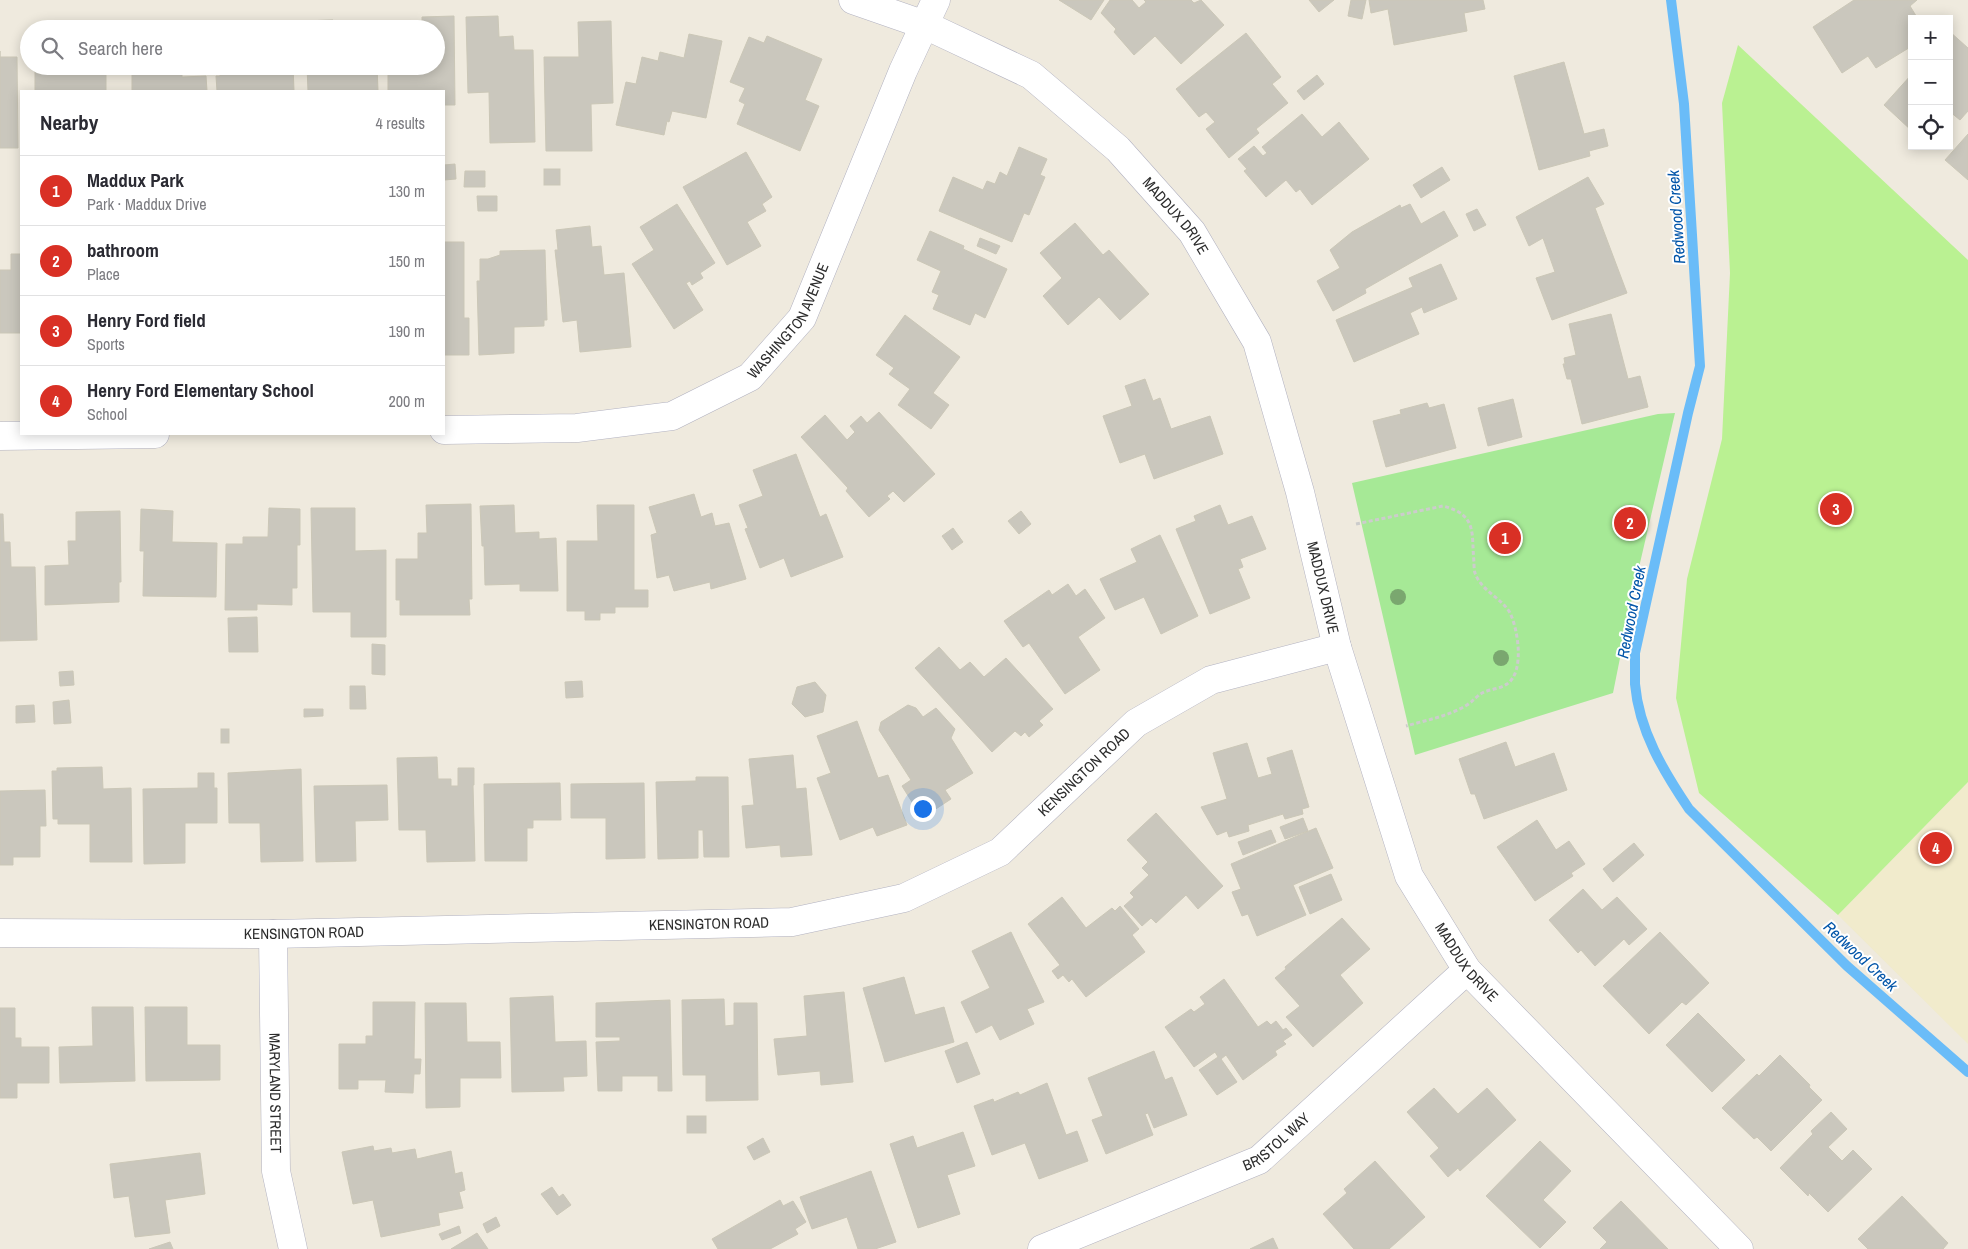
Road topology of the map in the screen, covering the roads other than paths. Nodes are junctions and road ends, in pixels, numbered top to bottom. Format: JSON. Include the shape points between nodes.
{"nodes":[{"id":1,"x":853,"y":0,"type":"edge"},
{"id":2,"x":936,"y":0,"type":"edge"},
{"id":3,"x":925,"y":25,"type":"junction"},
{"id":4,"x":445,"y":430,"type":"edge"},
{"id":5,"x":78,"y":435,"type":"edge"},
{"id":6,"x":0,"y":436,"type":"edge"},
{"id":7,"x":1337,"y":647,"type":"junction"},
{"id":8,"x":0,"y":933,"type":"edge"},
{"id":9,"x":273,"y":934,"type":"junction"},
{"id":10,"x":1467,"y":970,"type":"junction"},
{"id":11,"x":293,"y":1249,"type":"edge"},
{"id":12,"x":1042,"y":1249,"type":"edge"},
{"id":13,"x":1739,"y":1249,"type":"edge"}],
"edges":[{"from":1,"to":3,"type":"street","name":"MADDUX DRIVE"},
{"from":2,"to":3,"type":"street","name":"WASHINGTON AVENUE"},
{"from":3,"to":4,"type":"street","name":"WASHINGTON AVENUE","via":[[802,318],[750,377],[672,416],[577,428]]},
{"from":3,"to":7,"type":"street","name":"MADDUX DRIVE","via":[[1031,75],[1118,149],[1192,232],[1258,342],[1300,492]]},
{"from":5,"to":6,"type":"street"},
{"from":7,"to":9,"type":"street","name":"KENSINGTON ROAD","via":[[1211,680],[1144,718],[1000,852],[904,898],[792,922]]},
{"from":7,"to":10,"type":"street","name":"MADDUX DRIVE","via":[[1409,876]]},
{"from":8,"to":9,"type":"street","name":"KENSINGTON ROAD"},
{"from":9,"to":11,"type":"street","name":"MARYLAND STREET","via":[[276,1171]]},
{"from":10,"to":12,"type":"street","name":"BRISTOL WAY","via":[[1259,1160]]},
{"from":10,"to":13,"type":"street","name":"MADDUX DRIVE"}]}
